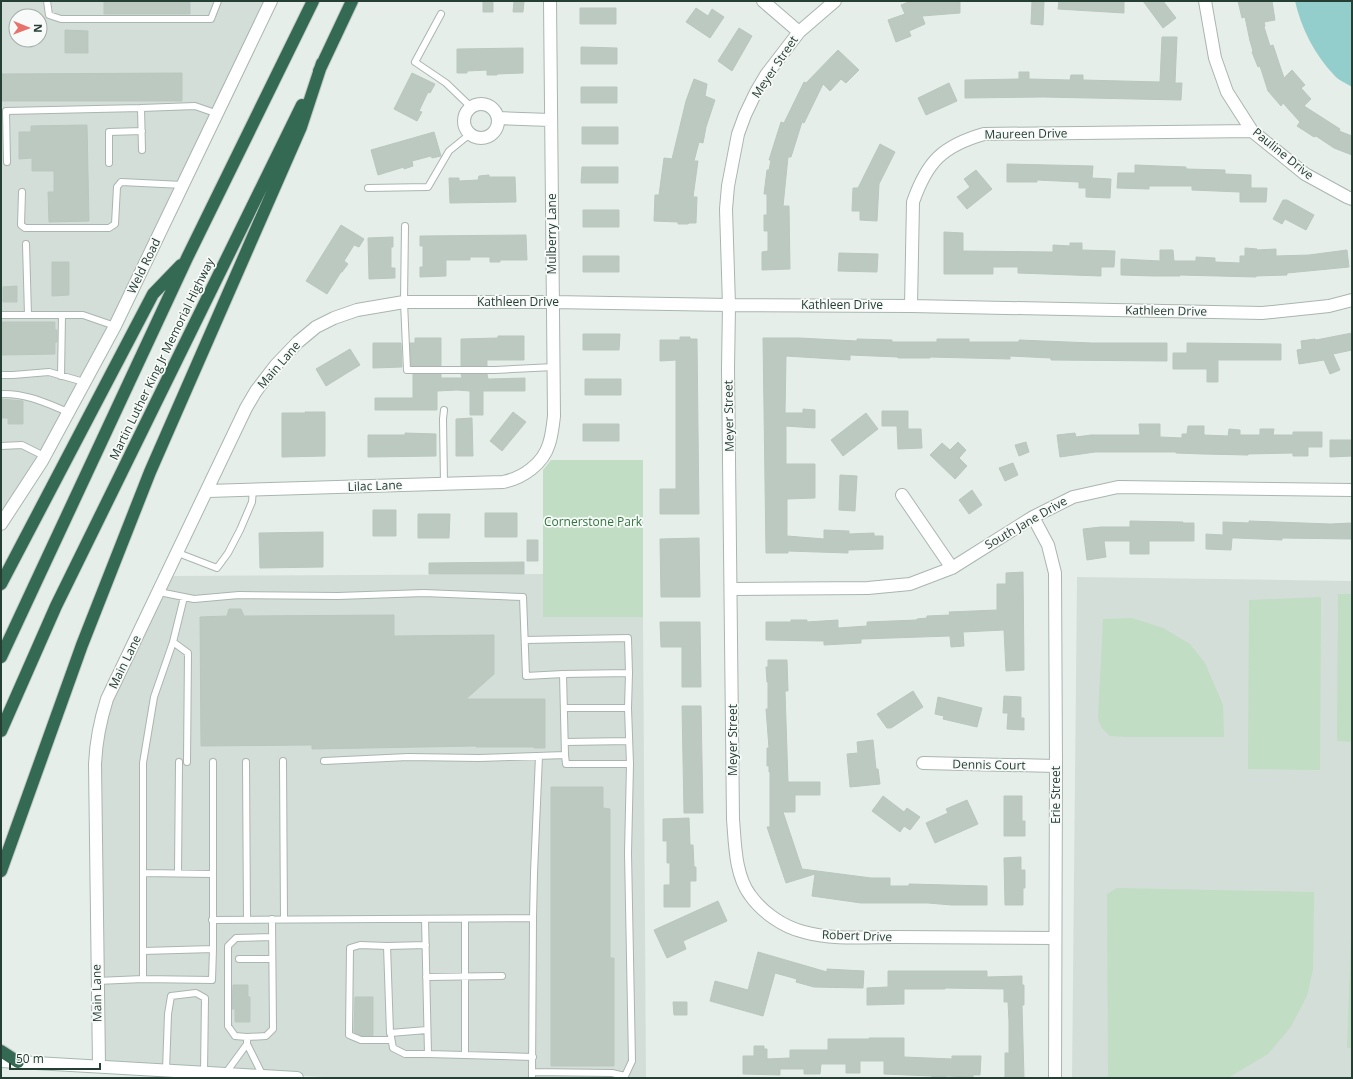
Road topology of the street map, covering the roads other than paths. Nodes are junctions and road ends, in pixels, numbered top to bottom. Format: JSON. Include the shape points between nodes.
{"nodes":[{"id":1,"x":47,"y":1,"type":"edge"},
{"id":2,"x":218,"y":1,"type":"edge"},
{"id":3,"x":271,"y":1,"type":"edge"},
{"id":4,"x":313,"y":1,"type":"edge"},
{"id":5,"x":352,"y":1,"type":"edge"},
{"id":6,"x":550,"y":1,"type":"edge"},
{"id":7,"x":763,"y":1,"type":"edge"},
{"id":8,"x":835,"y":1,"type":"edge"},
{"id":9,"x":1205,"y":1,"type":"edge"},
{"id":10,"x":441,"y":14,"type":"dead end"},
{"id":11,"x":799,"y":32,"type":"junction"},
{"id":12,"x":322,"y":63,"type":"junction"},
{"id":13,"x":471,"y":107,"type":"junction"},
{"id":14,"x":141,"y":108,"type":"junction"},
{"id":15,"x":4,"y":111,"type":"edge"},
{"id":16,"x":218,"y":114,"type":"junction"},
{"id":17,"x":498,"y":118,"type":"junction"},
{"id":18,"x":550,"y":120,"type":"junction"},
{"id":19,"x":142,"y":131,"type":"junction"},
{"id":20,"x":1252,"y":131,"type":"junction"},
{"id":21,"x":470,"y":134,"type":"junction"},
{"id":22,"x":142,"y":150,"type":"dead end"},
{"id":23,"x":7,"y":162,"type":"dead end"},
{"id":24,"x":109,"y":163,"type":"dead end"},
{"id":25,"x":183,"y":185,"type":"junction"},
{"id":26,"x":368,"y":188,"type":"dead end"},
{"id":27,"x":22,"y":192,"type":"dead end"},
{"id":28,"x":1350,"y":200,"type":"edge"},
{"id":29,"x":405,"y":226,"type":"dead end"},
{"id":30,"x":26,"y":244,"type":"dead end"},
{"id":31,"x":188,"y":258,"type":"junction"},
{"id":32,"x":1352,"y":300,"type":"edge"},
{"id":33,"x":404,"y":302,"type":"junction"},
{"id":34,"x":552,"y":302,"type":"junction"},
{"id":35,"x":729,"y":305,"type":"junction"},
{"id":36,"x":911,"y":306,"type":"junction"},
{"id":37,"x":1,"y":315,"type":"edge"},
{"id":38,"x":28,"y":315,"type":"junction"},
{"id":39,"x":62,"y":315,"type":"junction"},
{"id":40,"x":334,"y":318,"type":"joint"},
{"id":41,"x":115,"y":326,"type":"junction"},
{"id":42,"x":554,"y":367,"type":"junction"},
{"id":43,"x":1,"y":375,"type":"edge"},
{"id":44,"x":61,"y":376,"type":"junction"},
{"id":45,"x":84,"y":382,"type":"junction"},
{"id":46,"x":1,"y":394,"type":"edge"},
{"id":47,"x":444,"y":410,"type":"dead end"},
{"id":48,"x":68,"y":412,"type":"junction"},
{"id":49,"x":1,"y":446,"type":"edge"},
{"id":50,"x":44,"y":456,"type":"junction"},
{"id":51,"x":537,"y":464,"type":"joint"},
{"id":52,"x":444,"y":484,"type":"junction"},
{"id":53,"x":253,"y":489,"type":"junction"},
{"id":54,"x":208,"y":490,"type":"junction"},
{"id":55,"x":1352,"y":490,"type":"edge"},
{"id":56,"x":902,"y":495,"type":"dead end"},
{"id":57,"x":1033,"y":517,"type":"junction"},
{"id":58,"x":1,"y":524,"type":"edge"},
{"id":59,"x":178,"y":553,"type":"junction"},
{"id":60,"x":952,"y":568,"type":"junction"},
{"id":61,"x":1,"y":584,"type":"edge"},
{"id":62,"x":732,"y":589,"type":"junction"},
{"id":63,"x":159,"y":592,"type":"junction"},
{"id":64,"x":184,"y":597,"type":"junction"},
{"id":65,"x":524,"y":640,"type":"junction"},
{"id":66,"x":173,"y":642,"type":"junction"},
{"id":67,"x":1,"y":657,"type":"edge"},
{"id":68,"x":629,"y":673,"type":"junction"},
{"id":69,"x":563,"y":674,"type":"junction"},
{"id":70,"x":564,"y":708,"type":"junction"},
{"id":71,"x":628,"y":708,"type":"junction"},
{"id":72,"x":1,"y":731,"type":"edge"},
{"id":73,"x":629,"y":741,"type":"junction"},
{"id":74,"x":565,"y":742,"type":"junction"},
{"id":75,"x":539,"y":756,"type":"junction"},
{"id":76,"x":565,"y":756,"type":"junction"},
{"id":77,"x":324,"y":760,"type":"dead end"},
{"id":78,"x":283,"y":761,"type":"dead end"},
{"id":79,"x":179,"y":762,"type":"dead end"},
{"id":80,"x":187,"y":762,"type":"dead end"},
{"id":81,"x":213,"y":762,"type":"dead end"},
{"id":82,"x":246,"y":762,"type":"dead end"},
{"id":83,"x":630,"y":764,"type":"junction"},
{"id":84,"x":923,"y":764,"type":"dead end"},
{"id":85,"x":1056,"y":766,"type":"junction"},
{"id":86,"x":733,"y":819,"type":"joint"},
{"id":87,"x":1,"y":871,"type":"edge"},
{"id":88,"x":143,"y":873,"type":"junction"},
{"id":89,"x":178,"y":873,"type":"junction"},
{"id":90,"x":212,"y":874,"type":"junction"},
{"id":91,"x":533,"y":918,"type":"junction"},
{"id":92,"x":272,"y":919,"type":"junction"},
{"id":93,"x":284,"y":919,"type":"junction"},
{"id":94,"x":425,"y":919,"type":"junction"},
{"id":95,"x":465,"y":919,"type":"junction"},
{"id":96,"x":212,"y":920,"type":"junction"},
{"id":97,"x":247,"y":920,"type":"junction"},
{"id":98,"x":272,"y":937,"type":"junction"},
{"id":99,"x":1055,"y":938,"type":"junction"},
{"id":100,"x":426,"y":945,"type":"junction"},
{"id":101,"x":387,"y":946,"type":"junction"},
{"id":102,"x":212,"y":949,"type":"junction"},
{"id":103,"x":143,"y":951,"type":"junction"},
{"id":104,"x":239,"y":958,"type":"dead end"},
{"id":105,"x":272,"y":959,"type":"junction"},
{"id":106,"x":465,"y":976,"type":"junction"},
{"id":107,"x":502,"y":976,"type":"dead end"},
{"id":108,"x":426,"y":977,"type":"junction"},
{"id":109,"x":143,"y":979,"type":"junction"},
{"id":110,"x":196,"y":980,"type":"junction"},
{"id":111,"x":97,"y":981,"type":"junction"},
{"id":112,"x":196,"y":993,"type":"junction"},
{"id":113,"x":427,"y":1030,"type":"junction"},
{"id":114,"x":391,"y":1036,"type":"junction"},
{"id":115,"x":247,"y":1041,"type":"junction"},
{"id":116,"x":1,"y":1051,"type":"edge"},
{"id":117,"x":428,"y":1054,"type":"junction"},
{"id":118,"x":465,"y":1055,"type":"junction"},
{"id":119,"x":533,"y":1056,"type":"junction"},
{"id":120,"x":1,"y":1061,"type":"edge"},
{"id":121,"x":18,"y":1062,"type":"junction"},
{"id":122,"x":99,"y":1066,"type":"junction"},
{"id":123,"x":166,"y":1071,"type":"junction"},
{"id":124,"x":204,"y":1073,"type":"junction"},
{"id":125,"x":225,"y":1074,"type":"junction"},
{"id":126,"x":532,"y":1075,"type":"edge"},
{"id":127,"x":263,"y":1076,"type":"junction"},
{"id":128,"x":625,"y":1077,"type":"edge"},
{"id":129,"x":297,"y":1078,"type":"edge"},
{"id":130,"x":1055,"y":1078,"type":"edge"}],
"edges":[{"from":1,"to":2,"type":"lane","via":[[48,15],[62,19],[211,19]]},
{"from":3,"to":16,"type":"street","name":"Weld Road"},
{"from":4,"to":31,"type":"highway","name":"Martin Luther King Jr Memorial Highway"},
{"from":5,"to":12,"type":"highway","name":"Martin Luther King Jr Memorial Highway"},
{"from":6,"to":18,"type":"street","name":"Mulberry Lane"},
{"from":7,"to":11,"type":"street"},
{"from":8,"to":11,"type":"street"},
{"from":9,"to":20,"type":"street","name":"Pauline Drive","via":[[1215,58],[1227,92]]},
{"from":10,"to":13,"type":"lane","via":[[415,62],[446,83]]},
{"from":11,"to":35,"type":"street","name":"Meyer Street","via":[[766,75],[745,114],[738,134],[726,209]]},
{"from":12,"to":72,"type":"highway","name":"Martin Luther King Jr Memorial Highway","via":[[56,606]]},
{"from":12,"to":87,"type":"highway","via":[[301,127],[150,472],[82,645]]},
{"from":13,"to":17,"type":"street","via":[[480,104],[490,106]]},
{"from":13,"to":21,"type":"street","via":[[464,121]]},
{"from":14,"to":15,"type":"lane"},
{"from":14,"to":16,"type":"lane","via":[[195,106]]},
{"from":14,"to":19,"type":"lane"},
{"from":15,"to":23,"type":"lane"},
{"from":16,"to":25,"type":"street","name":"Weld Road"},
{"from":17,"to":18,"type":"street"},
{"from":17,"to":21,"type":"street","via":[[497,127],[488,137],[479,138]]},
{"from":18,"to":34,"type":"street","name":"Mulberry Lane"},
{"from":19,"to":22,"type":"lane"},
{"from":19,"to":24,"type":"lane","via":[[109,132]]},
{"from":20,"to":28,"type":"street","name":"Pauline Drive","via":[[1305,174]]},
{"from":20,"to":36,"type":"street","name":"Maureen Drive","via":[[984,134],[957,144],[941,154],[928,168],[913,202]]},
{"from":21,"to":26,"type":"lane","via":[[450,151],[428,187]]},
{"from":25,"to":27,"type":"lane","via":[[121,182],[116,187],[115,224],[109,228],[25,228],[21,225]]},
{"from":25,"to":41,"type":"street","name":"Weld Road"},
{"from":29,"to":33,"type":"lane"},
{"from":30,"to":38,"type":"lane"},
{"from":31,"to":61,"type":"highway","via":[[153,294]]},
{"from":31,"to":67,"type":"highway","name":"Martin Luther King Jr Memorial Highway"},
{"from":32,"to":36,"type":"street","name":"Kathleen Drive","via":[[1329,306],[1262,313]]},
{"from":33,"to":34,"type":"street","name":"Kathleen Drive"},
{"from":33,"to":40,"type":"street","name":"Kathleen Drive","via":[[357,310]]},
{"from":33,"to":42,"type":"lane","via":[[407,370]]},
{"from":34,"to":35,"type":"street","name":"Kathleen Drive"},
{"from":34,"to":42,"type":"street","name":"Mulberry Lane"},
{"from":35,"to":36,"type":"street","name":"Kathleen Drive"},
{"from":35,"to":62,"type":"street","name":"Meyer Street"},
{"from":37,"to":38,"type":"lane"},
{"from":38,"to":39,"type":"lane"},
{"from":39,"to":41,"type":"lane","via":[[83,315]]},
{"from":39,"to":44,"type":"lane"},
{"from":40,"to":54,"type":"street","name":"Main Lane","via":[[316,327],[298,342],[264,380],[246,408]]},
{"from":41,"to":45,"type":"street","name":"Weld Road"},
{"from":42,"to":51,"type":"street","name":"Mulberry Lane","via":[[554,416],[551,434],[549,445]]},
{"from":43,"to":44,"type":"lane","via":[[49,372]]},
{"from":44,"to":45,"type":"lane"},
{"from":45,"to":48,"type":"street","name":"Weld Road"},
{"from":46,"to":48,"type":"lane","via":[[15,393],[28,396]]},
{"from":47,"to":52,"type":"lane"},
{"from":48,"to":50,"type":"street","name":"Weld Road"},
{"from":49,"to":50,"type":"lane","via":[[22,445]]},
{"from":50,"to":58,"type":"street","name":"Weld Road"},
{"from":51,"to":52,"type":"street","name":"Lilac Lane","via":[[513,480]]},
{"from":52,"to":53,"type":"street","name":"Lilac Lane"},
{"from":53,"to":54,"type":"street","name":"Lilac Lane"},
{"from":53,"to":59,"type":"lane","via":[[252,502],[240,530],[228,553],[216,568]]},
{"from":54,"to":59,"type":"street","name":"Main Lane"},
{"from":55,"to":57,"type":"street","name":"South Jane Drive","via":[[1118,487],[1073,497]]},
{"from":56,"to":60,"type":"street"},
{"from":57,"to":60,"type":"street","name":"South Jane Drive"},
{"from":57,"to":85,"type":"street","name":"Erie Street","via":[[1048,545],[1055,573]]},
{"from":59,"to":63,"type":"street","name":"Main Lane"},
{"from":60,"to":62,"type":"street","name":"South Jane Drive","via":[[910,584],[889,587]]},
{"from":62,"to":86,"type":"street","name":"Meyer Street"},
{"from":63,"to":64,"type":"lane"},
{"from":63,"to":111,"type":"street","name":"Main Lane","via":[[107,699],[96,745]]},
{"from":64,"to":65,"type":"lane","via":[[194,599],[239,595],[338,596],[424,593],[523,597]]},
{"from":64,"to":66,"type":"lane"},
{"from":65,"to":68,"type":"lane","via":[[628,638]]},
{"from":65,"to":69,"type":"lane","via":[[526,676]]},
{"from":66,"to":80,"type":"lane","via":[[188,653]]},
{"from":66,"to":88,"type":"lane","via":[[154,697],[143,763]]},
{"from":68,"to":69,"type":"lane"},
{"from":68,"to":71,"type":"lane"},
{"from":69,"to":70,"type":"lane"},
{"from":70,"to":71,"type":"lane"},
{"from":70,"to":74,"type":"lane"},
{"from":71,"to":73,"type":"lane"},
{"from":73,"to":74,"type":"lane"},
{"from":73,"to":83,"type":"lane"},
{"from":74,"to":76,"type":"lane"},
{"from":75,"to":76,"type":"lane"},
{"from":75,"to":77,"type":"lane"},
{"from":75,"to":91,"type":"lane"},
{"from":76,"to":83,"type":"lane","via":[[566,764]]},
{"from":78,"to":93,"type":"lane"},
{"from":79,"to":89,"type":"lane"},
{"from":81,"to":90,"type":"lane"},
{"from":82,"to":97,"type":"lane"},
{"from":83,"to":128,"type":"lane","via":[[628,853],[632,1061]]},
{"from":84,"to":85,"type":"street","name":"Dennis Court"},
{"from":85,"to":99,"type":"street","name":"Erie Street"},
{"from":86,"to":99,"type":"street","name":"Robert Drive","via":[[735,849],[748,894],[762,909],[785,925],[804,932],[846,937]]},
{"from":88,"to":89,"type":"lane"},
{"from":88,"to":103,"type":"lane"},
{"from":89,"to":90,"type":"lane"},
{"from":90,"to":96,"type":"lane"},
{"from":91,"to":95,"type":"lane"},
{"from":91,"to":119,"type":"lane"},
{"from":92,"to":93,"type":"lane"},
{"from":92,"to":97,"type":"lane"},
{"from":92,"to":98,"type":"lane"},
{"from":93,"to":94,"type":"lane"},
{"from":94,"to":95,"type":"lane"},
{"from":94,"to":100,"type":"lane"},
{"from":95,"to":106,"type":"lane"},
{"from":96,"to":97,"type":"lane"},
{"from":96,"to":102,"type":"lane"},
{"from":98,"to":105,"type":"lane"},
{"from":98,"to":115,"type":"lane","via":[[236,938],[228,946],[228,1026],[235,1036]]},
{"from":99,"to":130,"type":"street","name":"Erie Street"},
{"from":100,"to":101,"type":"lane"},
{"from":100,"to":108,"type":"lane"},
{"from":101,"to":114,"type":"lane"},
{"from":101,"to":114,"type":"lane","via":[[360,945],[350,948],[349,1035],[361,1040]]},
{"from":102,"to":103,"type":"lane"},
{"from":102,"to":110,"type":"lane","via":[[212,980]]},
{"from":103,"to":109,"type":"lane"},
{"from":104,"to":105,"type":"lane"},
{"from":105,"to":115,"type":"lane","via":[[273,1029],[266,1036]]},
{"from":106,"to":107,"type":"lane"},
{"from":106,"to":108,"type":"lane"},
{"from":106,"to":118,"type":"lane"},
{"from":108,"to":113,"type":"lane"},
{"from":109,"to":110,"type":"lane"},
{"from":109,"to":111,"type":"lane"},
{"from":110,"to":112,"type":"lane"},
{"from":111,"to":122,"type":"street","name":"Main Lane"},
{"from":112,"to":123,"type":"lane","via":[[171,996]]},
{"from":112,"to":124,"type":"lane","via":[[205,998]]},
{"from":113,"to":114,"type":"lane"},
{"from":113,"to":117,"type":"lane"},
{"from":114,"to":117,"type":"lane","via":[[393,1048],[405,1054]]},
{"from":115,"to":125,"type":"lane"},
{"from":115,"to":127,"type":"lane"},
{"from":116,"to":121,"type":"highway"},
{"from":117,"to":118,"type":"lane"},
{"from":118,"to":119,"type":"lane"},
{"from":119,"to":126,"type":"lane"},
{"from":120,"to":121,"type":"street"},
{"from":121,"to":122,"type":"street"},
{"from":122,"to":123,"type":"street"},
{"from":123,"to":124,"type":"street"},
{"from":124,"to":125,"type":"street"},
{"from":125,"to":127,"type":"street"},
{"from":126,"to":128,"type":"lane","via":[[612,1073]]},
{"from":127,"to":129,"type":"street"}]}
